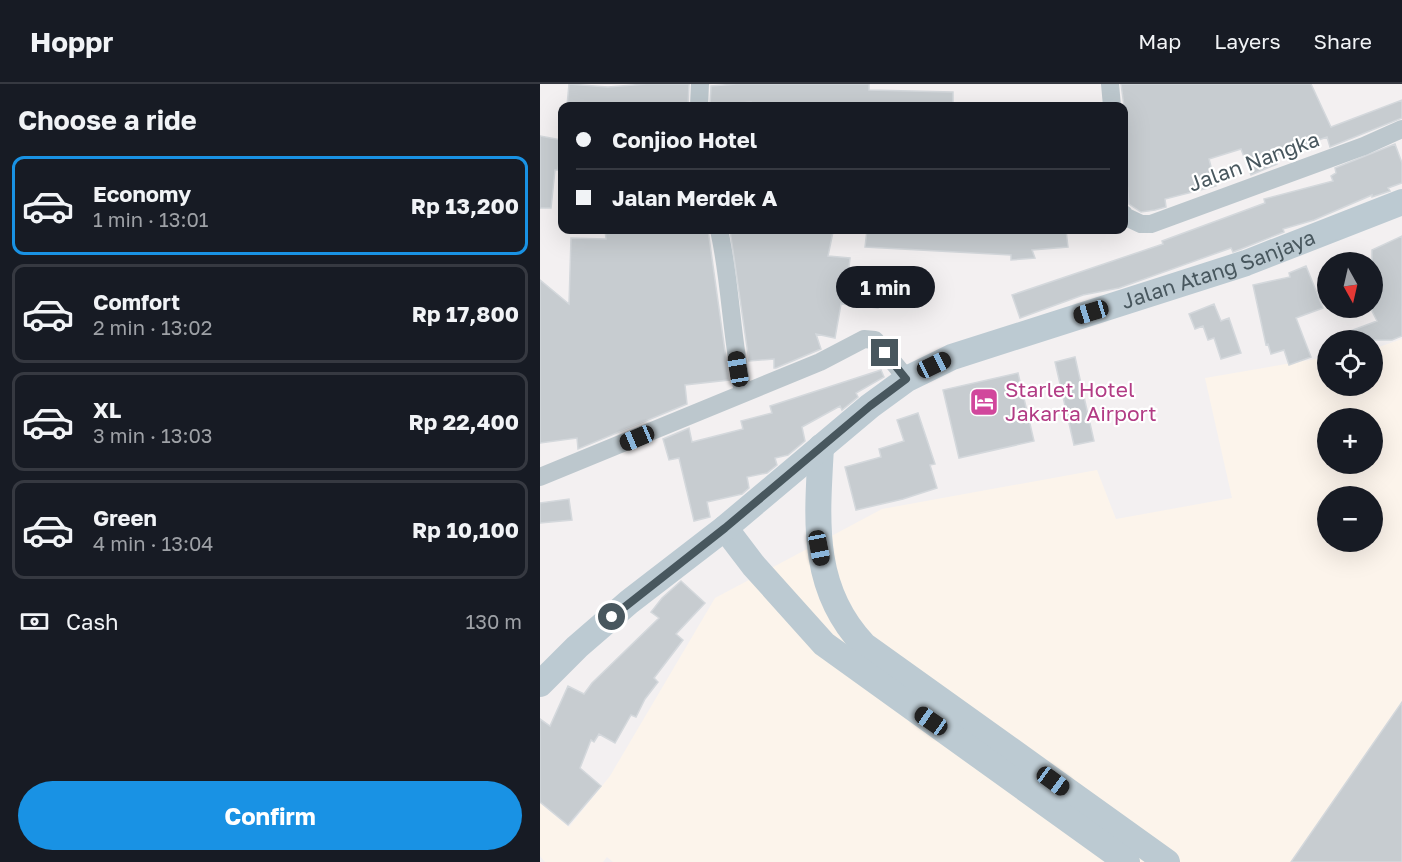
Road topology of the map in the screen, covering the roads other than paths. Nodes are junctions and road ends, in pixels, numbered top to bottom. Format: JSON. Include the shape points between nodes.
{"nodes":[{"id":1,"x":700,"y":84,"type":"edge"},
{"id":2,"x":1110,"y":84,"type":"edge"},
{"id":3,"x":699,"y":102,"type":"edge"},
{"id":4,"x":1112,"y":102,"type":"edge"},
{"id":5,"x":1402,"y":129,"type":"edge"},
{"id":6,"x":1402,"y":202,"type":"edge"},
{"id":7,"x":1128,"y":218,"type":"edge"},
{"id":8,"x":720,"y":234,"type":"edge"},
{"id":9,"x":906,"y":379,"type":"junction"},
{"id":10,"x":744,"y":392,"type":"junction"},
{"id":11,"x":821,"y":447,"type":"junction"},
{"id":12,"x":540,"y":477,"type":"edge"},
{"id":13,"x":725,"y":528,"type":"junction"},
{"id":14,"x":540,"y":684,"type":"edge"},
{"id":15,"x":1127,"y":862,"type":"edge"},
{"id":16,"x":1167,"y":862,"type":"edge"}],
"edges":[{"from":1,"to":3,"type":"street"},
{"from":2,"to":4,"type":"street"},
{"from":5,"to":7,"type":"street","name":"Jalan Nangka","via":[[1151,224]]},
{"from":6,"to":9,"type":"street","name":"Jalan Atang Sanjaya","via":[[1246,263],[952,357]]},
{"from":8,"to":10,"type":"street"},
{"from":9,"to":10,"type":"street","via":[[868,338]]},
{"from":9,"to":11,"type":"street","name":"Jalan Atang Sanjaya"},
{"from":10,"to":12,"type":"street"},
{"from":11,"to":13,"type":"street","name":"Jalan Atang Sanjaya"},
{"from":11,"to":16,"type":"street","via":[[819,548],[831,596],[853,633],[864,645]]},
{"from":13,"to":14,"type":"street","name":"Jalan Atang Sanjaya","via":[[629,602]]},
{"from":13,"to":15,"type":"street","via":[[824,644]]}]}
